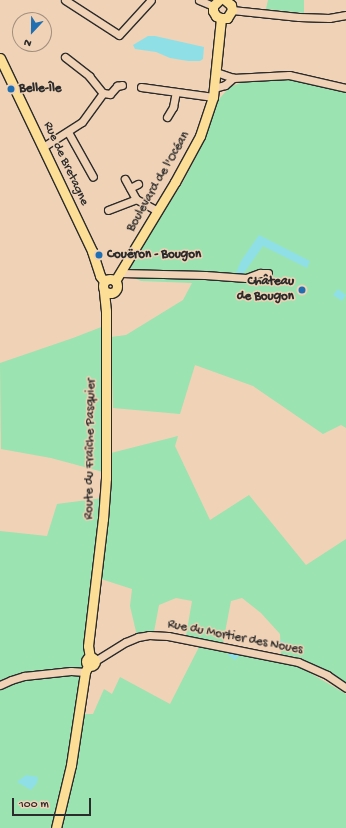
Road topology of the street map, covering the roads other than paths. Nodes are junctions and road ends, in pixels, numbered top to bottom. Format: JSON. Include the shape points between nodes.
{"nodes":[{"id":1,"x":65,"y":0,"type":"edge"},
{"id":2,"x":151,"y":0,"type":"edge"},
{"id":3,"x":199,"y":0,"type":"edge"},
{"id":4,"x":225,"y":0,"type":"edge"},
{"id":5,"x":216,"y":3,"type":"edge"},
{"id":6,"x":232,"y":10,"type":"junction"},
{"id":7,"x":346,"y":16,"type":"edge"},
{"id":8,"x":221,"y":18,"type":"junction"},
{"id":9,"x":65,"y":57,"type":"dead end"},
{"id":10,"x":0,"y":58,"type":"edge"},
{"id":11,"x":216,"y":72,"type":"junction"},
{"id":12,"x":233,"y":78,"type":"junction"},
{"id":13,"x":122,"y":85,"type":"dead end"},
{"id":14,"x":141,"y":87,"type":"dead end"},
{"id":15,"x":346,"y":88,"type":"edge"},
{"id":16,"x":176,"y":92,"type":"junction"},
{"id":17,"x":103,"y":93,"type":"junction"},
{"id":18,"x":214,"y":93,"type":"junction"},
{"id":19,"x":167,"y":117,"type":"dead end"},
{"id":20,"x":68,"y":132,"type":"junction"},
{"id":21,"x":43,"y":147,"type":"junction"},
{"id":22,"x":93,"y":177,"type":"dead end"},
{"id":23,"x":125,"y":179,"type":"dead end"},
{"id":24,"x":138,"y":184,"type":"dead end"},
{"id":25,"x":130,"y":188,"type":"junction"},
{"id":26,"x":136,"y":200,"type":"junction"},
{"id":27,"x":108,"y":210,"type":"dead end"},
{"id":28,"x":158,"y":211,"type":"junction"},
{"id":29,"x":121,"y":273,"type":"junction"},
{"id":30,"x":268,"y":273,"type":"dead end"},
{"id":31,"x":107,"y":288,"type":"junction"},
{"id":32,"x":90,"y":664,"type":"junction"},
{"id":33,"x":0,"y":686,"type":"edge"},
{"id":34,"x":346,"y":688,"type":"edge"},
{"id":35,"x":56,"y":828,"type":"edge"}],
"edges":[{"from":1,"to":2,"type":"street","via":[[119,35]]},
{"from":3,"to":5,"type":"street"},
{"from":4,"to":6,"type":"main road","via":[[231,5]]},
{"from":5,"to":8,"type":"main road","via":[[214,14]]},
{"from":6,"to":7,"type":"street","via":[[299,17]]},
{"from":6,"to":8,"type":"main road","via":[[227,18]]},
{"from":8,"to":11,"type":"main road","name":"Boulevard de l'Océan"},
{"from":9,"to":17,"type":"street","via":[[89,76]]},
{"from":10,"to":21,"type":"main road","name":"Rue de Bretagne"},
{"from":11,"to":12,"type":"street"},
{"from":11,"to":18,"type":"main road","name":"Boulevard de l'Océan"},
{"from":12,"to":15,"type":"street","via":[[289,75]]},
{"from":12,"to":18,"type":"street"},
{"from":13,"to":17,"type":"street","via":[[117,86],[110,94]]},
{"from":14,"to":16,"type":"street"},
{"from":16,"to":18,"type":"street"},
{"from":16,"to":19,"type":"street","via":[[173,108]]},
{"from":17,"to":20,"type":"street","via":[[86,118]]},
{"from":18,"to":28,"type":"main road","name":"Boulevard de l'Océan","via":[[198,142]]},
{"from":20,"to":21,"type":"street"},
{"from":20,"to":22,"type":"street"},
{"from":21,"to":31,"type":"main road","name":"Rue de Bretagne"},
{"from":23,"to":25,"type":"street"},
{"from":24,"to":25,"type":"street"},
{"from":25,"to":26,"type":"street"},
{"from":26,"to":27,"type":"street"},
{"from":26,"to":28,"type":"street"},
{"from":28,"to":29,"type":"main road","name":"Boulevard de l'Océan"},
{"from":29,"to":30,"type":"street","via":[[246,278]]},
{"from":29,"to":31,"type":"main road","name":"Boulevard de l'Océan","via":[[115,281],[111,279]]},
{"from":31,"to":32,"type":"main road","name":"Route du Fraîche Pasquier","via":[[106,498],[88,646]]},
{"from":32,"to":33,"type":"street","via":[[71,671],[24,676]]},
{"from":32,"to":34,"type":"street","name":"Rue du Mortier des Noues","via":[[126,642],[150,635],[168,636],[298,662],[327,675]]},
{"from":32,"to":35,"type":"main road","name":"Route du Fraîche Pasquier"}]}
